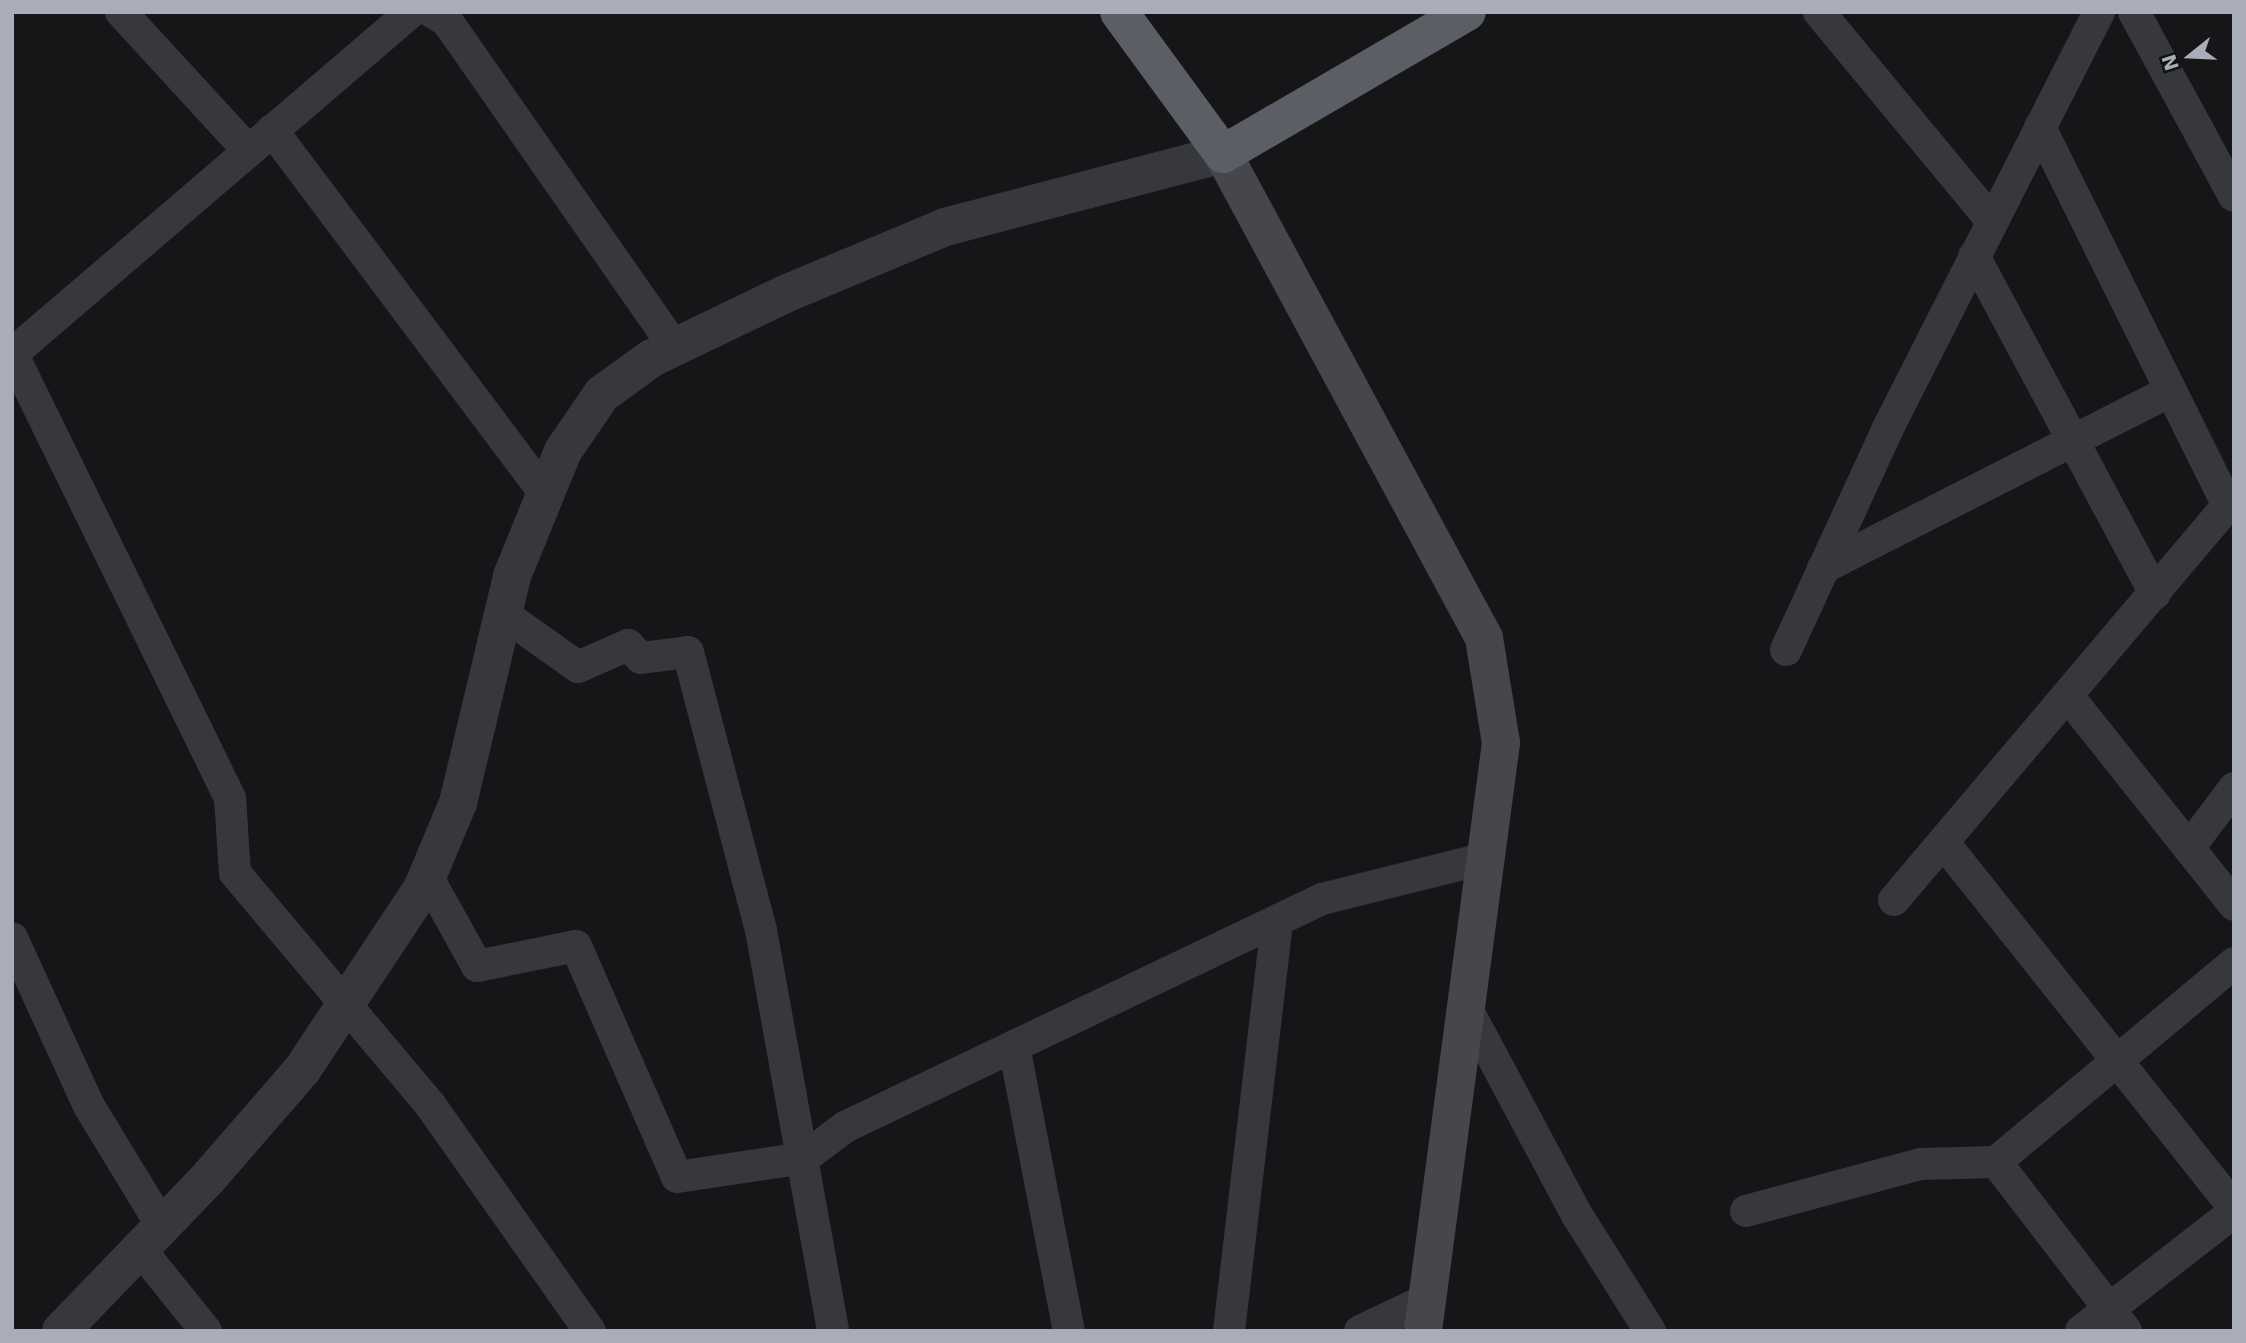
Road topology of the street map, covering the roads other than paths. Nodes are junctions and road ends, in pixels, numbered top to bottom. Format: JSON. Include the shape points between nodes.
{"nodes":[{"id":1,"x":121,"y":12,"type":"edge"},
{"id":2,"x":411,"y":12,"type":"edge"},
{"id":3,"x":432,"y":12,"type":"edge"},
{"id":4,"x":1119,"y":12,"type":"edge"},
{"id":5,"x":1468,"y":12,"type":"edge"},
{"id":6,"x":1819,"y":12,"type":"edge"},
{"id":7,"x":2099,"y":12,"type":"edge"},
{"id":8,"x":2134,"y":12,"type":"edge"},
{"id":9,"x":2040,"y":127,"type":"junction"},
{"id":10,"x":260,"y":140,"type":"junction"},
{"id":11,"x":1223,"y":154,"type":"junction"},
{"id":12,"x":2234,"y":196,"type":"edge"},
{"id":13,"x":1992,"y":221,"type":"junction"},
{"id":14,"x":1974,"y":256,"type":"junction"},
{"id":15,"x":674,"y":348,"type":"junction"},
{"id":16,"x":12,"y":354,"type":"edge"},
{"id":17,"x":2171,"y":391,"type":"junction"},
{"id":18,"x":2074,"y":440,"type":"junction"},
{"id":19,"x":545,"y":494,"type":"junction"},
{"id":20,"x":2231,"y":501,"type":"edge"},
{"id":21,"x":1823,"y":568,"type":"junction"},
{"id":22,"x":2155,"y":593,"type":"junction"},
{"id":23,"x":502,"y":613,"type":"junction"},
{"id":24,"x":1786,"y":650,"type":"dead end"},
{"id":25,"x":2068,"y":696,"type":"junction"},
{"id":26,"x":2234,"y":788,"type":"edge"},
{"id":27,"x":1944,"y":843,"type":"junction"},
{"id":28,"x":2189,"y":848,"type":"junction"},
{"id":29,"x":1486,"y":858,"type":"junction"},
{"id":30,"x":427,"y":876,"type":"junction"},
{"id":31,"x":1894,"y":900,"type":"dead end"},
{"id":32,"x":2234,"y":905,"type":"edge"},
{"id":33,"x":1277,"y":920,"type":"junction"},
{"id":34,"x":12,"y":938,"type":"edge"},
{"id":35,"x":2234,"y":963,"type":"edge"},
{"id":36,"x":348,"y":1005,"type":"junction"},
{"id":37,"x":1467,"y":1009,"type":"junction"},
{"id":38,"x":1014,"y":1046,"type":"junction"},
{"id":39,"x":2117,"y":1061,"type":"junction"},
{"id":40,"x":804,"y":1158,"type":"junction"},
{"id":41,"x":1996,"y":1162,"type":"junction"},
{"id":42,"x":2234,"y":1210,"type":"edge"},
{"id":43,"x":1746,"y":1211,"type":"dead end"},
{"id":44,"x":151,"y":1238,"type":"junction"},
{"id":45,"x":1426,"y":1315,"type":"edge"},
{"id":46,"x":2118,"y":1319,"type":"edge"},
{"id":47,"x":61,"y":1331,"type":"edge"},
{"id":48,"x":206,"y":1331,"type":"edge"},
{"id":49,"x":590,"y":1331,"type":"edge"},
{"id":50,"x":833,"y":1331,"type":"edge"},
{"id":51,"x":1069,"y":1331,"type":"edge"},
{"id":52,"x":1229,"y":1331,"type":"edge"},
{"id":53,"x":1360,"y":1331,"type":"edge"},
{"id":54,"x":1650,"y":1331,"type":"edge"},
{"id":55,"x":2081,"y":1331,"type":"edge"}],
"edges":[{"from":1,"to":10,"type":"street"},
{"from":2,"to":10,"type":"street"},
{"from":3,"to":15,"type":"street","via":[[447,21]]},
{"from":4,"to":11,"type":"highway"},
{"from":5,"to":11,"type":"highway"},
{"from":6,"to":13,"type":"street"},
{"from":7,"to":9,"type":"street"},
{"from":8,"to":12,"type":"street"},
{"from":9,"to":13,"type":"street"},
{"from":9,"to":17,"type":"street"},
{"from":10,"to":16,"type":"street"},
{"from":10,"to":19,"type":"street"},
{"from":11,"to":15,"type":"street","via":[[945,227],[785,294]]},
{"from":11,"to":29,"type":"main road","via":[[1484,638],[1501,743]]},
{"from":13,"to":14,"type":"street"},
{"from":14,"to":18,"type":"street"},
{"from":14,"to":21,"type":"street"},
{"from":15,"to":19,"type":"street","via":[[620,378],[602,394],[563,451]]},
{"from":16,"to":36,"type":"street","via":[[229,798],[235,873]]},
{"from":17,"to":18,"type":"street"},
{"from":17,"to":20,"type":"street"},
{"from":18,"to":21,"type":"street"},
{"from":18,"to":22,"type":"street"},
{"from":19,"to":23,"type":"street"},
{"from":20,"to":22,"type":"street"},
{"from":21,"to":24,"type":"street"},
{"from":22,"to":25,"type":"street"},
{"from":23,"to":30,"type":"street","via":[[458,803]]},
{"from":23,"to":40,"type":"street","via":[[578,667],[628,645],[641,658],[688,652],[761,930]]},
{"from":25,"to":27,"type":"street"},
{"from":25,"to":28,"type":"street"},
{"from":26,"to":28,"type":"street"},
{"from":27,"to":31,"type":"street"},
{"from":27,"to":39,"type":"street"},
{"from":28,"to":32,"type":"street"},
{"from":29,"to":33,"type":"street","via":[[1322,899]]},
{"from":29,"to":37,"type":"main road"},
{"from":30,"to":36,"type":"street"},
{"from":30,"to":40,"type":"street","via":[[477,966],[576,946],[677,1177]]},
{"from":33,"to":38,"type":"street"},
{"from":33,"to":52,"type":"street"},
{"from":34,"to":44,"type":"street"},
{"from":35,"to":39,"type":"street"},
{"from":36,"to":44,"type":"street","via":[[302,1070]]},
{"from":36,"to":49,"type":"street","via":[[431,1106]]},
{"from":37,"to":45,"type":"main road"},
{"from":37,"to":54,"type":"street","via":[[1577,1215]]},
{"from":38,"to":40,"type":"street","via":[[845,1127]]},
{"from":38,"to":51,"type":"street"},
{"from":39,"to":41,"type":"street"},
{"from":39,"to":42,"type":"street"},
{"from":40,"to":50,"type":"street"},
{"from":41,"to":43,"type":"street","via":[[1920,1164]]},
{"from":41,"to":46,"type":"street"},
{"from":42,"to":46,"type":"street"},
{"from":44,"to":47,"type":"street"},
{"from":44,"to":48,"type":"street"},
{"from":45,"to":53,"type":"street"},
{"from":46,"to":55,"type":"street"}]}
